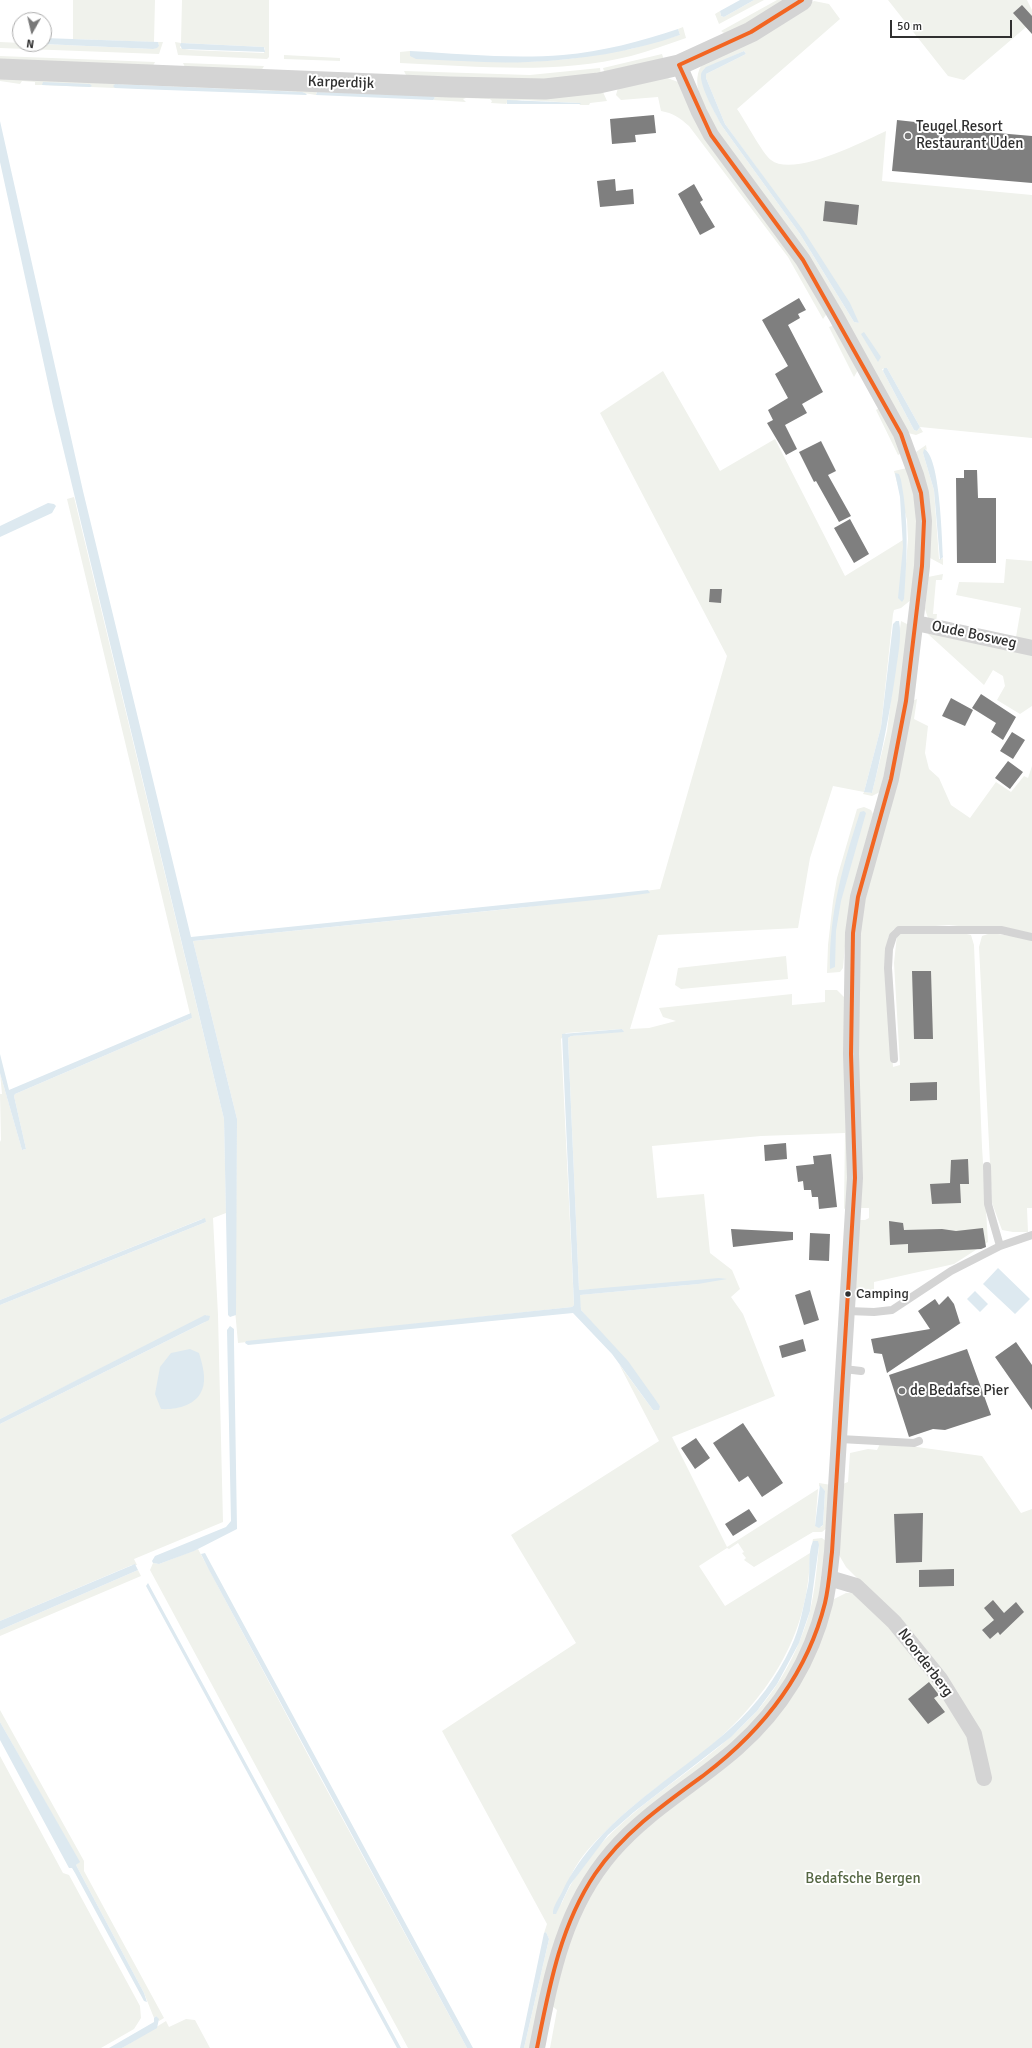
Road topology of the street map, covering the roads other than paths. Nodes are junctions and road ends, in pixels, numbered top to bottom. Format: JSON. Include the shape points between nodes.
{"nodes":[{"id":1,"x":802,"y":0,"type":"edge"},
{"id":2,"x":679,"y":65,"type":"junction"},
{"id":3,"x":0,"y":69,"type":"edge"},
{"id":4,"x":916,"y":623,"type":"junction"},
{"id":5,"x":1032,"y":648,"type":"edge"},
{"id":6,"x":1032,"y":937,"type":"edge"},
{"id":7,"x":894,"y":1059,"type":"dead end"},
{"id":8,"x":987,"y":1166,"type":"dead end"},
{"id":9,"x":1032,"y":1235,"type":"edge"},
{"id":10,"x":1000,"y":1246,"type":"junction"},
{"id":11,"x":848,"y":1311,"type":"junction"},
{"id":12,"x":844,"y":1370,"type":"junction"},
{"id":13,"x":861,"y":1370,"type":"dead end"},
{"id":14,"x":840,"y":1439,"type":"junction"},
{"id":15,"x":919,"y":1441,"type":"dead end"},
{"id":16,"x":829,"y":1578,"type":"junction"},
{"id":17,"x":984,"y":1778,"type":"dead end"},
{"id":18,"x":537,"y":2048,"type":"edge"}],
"edges":[{"from":1,"to":2,"type":"street","name":"Karperdijk","via":[[751,32]]},
{"from":2,"to":3,"type":"street","name":"Karperdijk","via":[[599,83],[545,89]]},
{"from":2,"to":4,"type":"street","via":[[711,135],[802,260],[901,434],[916,475],[924,521]]},
{"from":4,"to":5,"type":"street","name":"Oude Bosweg"},
{"from":4,"to":11,"type":"street","via":[[906,701],[891,779],[862,881],[853,933],[851,1046],[855,1178]]},
{"from":6,"to":7,"type":"lane","via":[[1001,930],[899,930],[893,936],[889,949],[888,968]]},
{"from":8,"to":10,"type":"lane","via":[[988,1204]]},
{"from":9,"to":10,"type":"lane"},
{"from":10,"to":11,"type":"lane","via":[[951,1271],[892,1310]]},
{"from":11,"to":12,"type":"street"},
{"from":12,"to":13,"type":"lane"},
{"from":12,"to":14,"type":"street"},
{"from":14,"to":15,"type":"lane","via":[[914,1443]]},
{"from":14,"to":16,"type":"street"},
{"from":16,"to":17,"type":"street","name":"Noorderberg","via":[[856,1586],[894,1622],[940,1679],[974,1734]]},
{"from":16,"to":18,"type":"street","via":[[825,1602],[805,1660],[779,1704],[737,1748],[636,1827],[611,1853],[580,1899],[556,1957]]}]}
